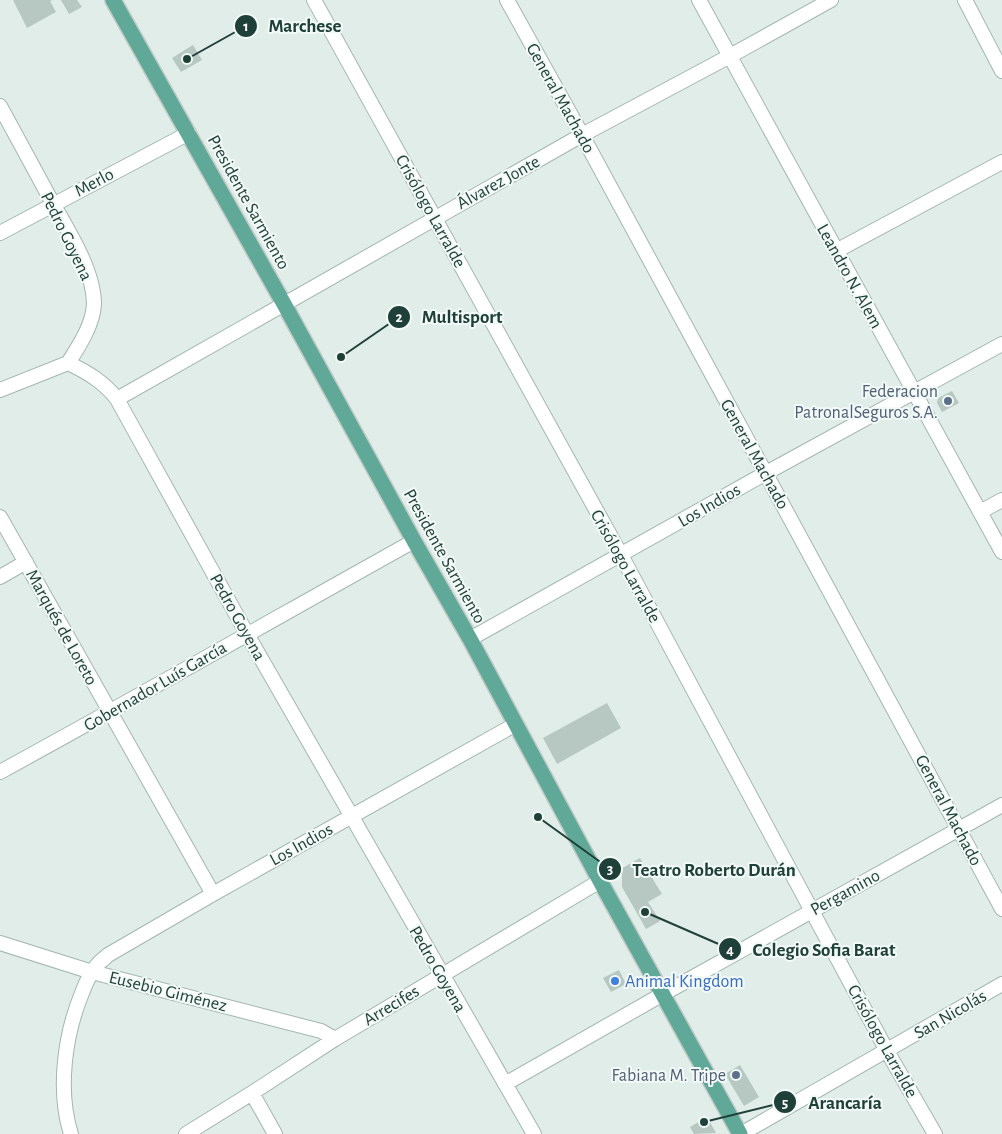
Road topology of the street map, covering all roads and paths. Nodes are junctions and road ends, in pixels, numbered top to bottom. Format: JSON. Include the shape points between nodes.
{"nodes":[{"id":1,"x":113,"y":0,"type":"edge"},
{"id":2,"x":314,"y":0,"type":"edge"},
{"id":3,"x":507,"y":0,"type":"edge"},
{"id":4,"x":699,"y":0,"type":"edge"},
{"id":5,"x":831,"y":0,"type":"edge"},
{"id":6,"x":965,"y":0,"type":"edge"},
{"id":7,"x":730,"y":56,"type":"junction"},
{"id":8,"x":1002,"y":71,"type":"edge"},
{"id":9,"x":0,"y":106,"type":"edge"},
{"id":10,"x":188,"y":133,"type":"junction"},
{"id":11,"x":582,"y":135,"type":"junction"},
{"id":12,"x":1002,"y":162,"type":"edge"},
{"id":13,"x":53,"y":204,"type":"junction"},
{"id":14,"x":435,"y":218,"type":"junction"},
{"id":15,"x":0,"y":233,"type":"edge"},
{"id":16,"x":836,"y":251,"type":"junction"},
{"id":17,"x":284,"y":304,"type":"junction"},
{"id":18,"x":1002,"y":344,"type":"edge"},
{"id":19,"x":68,"y":363,"type":"junction"},
{"id":20,"x":0,"y":390,"type":"edge"},
{"id":21,"x":914,"y":392,"type":"junction"},
{"id":22,"x":117,"y":399,"type":"junction"},
{"id":23,"x":766,"y":473,"type":"junction"},
{"id":24,"x":1002,"y":500,"type":"edge"},
{"id":25,"x":980,"y":512,"type":"junction"},
{"id":26,"x":0,"y":516,"type":"edge"},
{"id":27,"x":414,"y":541,"type":"junction"},
{"id":28,"x":1002,"y":552,"type":"edge"},
{"id":29,"x":621,"y":555,"type":"junction"},
{"id":30,"x":26,"y":562,"type":"junction"},
{"id":31,"x":0,"y":577,"type":"edge"},
{"id":32,"x":246,"y":634,"type":"junction"},
{"id":33,"x":470,"y":639,"type":"junction"},
{"id":34,"x":110,"y":712,"type":"junction"},
{"id":35,"x":516,"y":724,"type":"junction"},
{"id":36,"x":0,"y":772,"type":"edge"},
{"id":37,"x":1002,"y":805,"type":"edge"},
{"id":38,"x":351,"y":816,"type":"junction"},
{"id":39,"x":959,"y":828,"type":"junction"},
{"id":40,"x":600,"y":881,"type":"junction"},
{"id":41,"x":214,"y":894,"type":"junction"},
{"id":42,"x":1002,"y":909,"type":"edge"},
{"id":43,"x":812,"y":911,"type":"junction"},
{"id":44,"x":0,"y":943,"type":"edge"},
{"id":45,"x":92,"y":972,"type":"junction"},
{"id":46,"x":442,"y":975,"type":"junction"},
{"id":47,"x":1002,"y":984,"type":"edge"},
{"id":48,"x":663,"y":994,"type":"junction"},
{"id":49,"x":335,"y":1039,"type":"junction"},
{"id":50,"x":887,"y":1051,"type":"junction"},
{"id":51,"x":506,"y":1084,"type":"junction"},
{"id":52,"x":252,"y":1093,"type":"junction"},
{"id":53,"x":71,"y":1134,"type":"edge"},
{"id":54,"x":186,"y":1134,"type":"edge"},
{"id":55,"x":275,"y":1134,"type":"edge"},
{"id":56,"x":534,"y":1134,"type":"edge"},
{"id":57,"x":741,"y":1134,"type":"edge"},
{"id":58,"x":935,"y":1134,"type":"edge"}],
"edges":[{"from":1,"to":10,"type":"main road","name":"Presidente Sarmiento"},
{"from":2,"to":14,"type":"street","name":"Crisólogo Larralde"},
{"from":3,"to":11,"type":"street","name":"General Machado"},
{"from":4,"to":7,"type":"street","name":"Leandro N. Alem"},
{"from":5,"to":7,"type":"street","name":"Álvarez Jonte"},
{"from":6,"to":8,"type":"street"},
{"from":7,"to":11,"type":"street","name":"Álvarez Jonte"},
{"from":7,"to":16,"type":"street","name":"Leandro N. Alem"},
{"from":9,"to":13,"type":"street","name":"Pedro Goyena"},
{"from":10,"to":13,"type":"street","name":"Merlo"},
{"from":10,"to":17,"type":"main road","name":"Presidente Sarmiento"},
{"from":11,"to":14,"type":"street","name":"Álvarez Jonte"},
{"from":11,"to":23,"type":"street","name":"General Machado"},
{"from":12,"to":16,"type":"street"},
{"from":13,"to":15,"type":"street","name":"Merlo"},
{"from":13,"to":19,"type":"street","name":"Pedro Goyena","via":[[81,257],[92,286],[94,306],[90,323]]},
{"from":14,"to":17,"type":"street","name":"Álvarez Jonte"},
{"from":14,"to":29,"type":"street","name":"Crisólogo Larralde"},
{"from":16,"to":21,"type":"street","name":"Leandro N. Alem"},
{"from":17,"to":22,"type":"street","name":"Álvarez Jonte"},
{"from":17,"to":27,"type":"main road","name":"Presidente Sarmiento"},
{"from":18,"to":21,"type":"street","name":"Los Indios"},
{"from":19,"to":20,"type":"street"},
{"from":19,"to":22,"type":"street","name":"Pedro Goyena","via":[[94,376]]},
{"from":21,"to":23,"type":"street","name":"Los Indios"},
{"from":21,"to":25,"type":"street","name":"Leandro N. Alem"},
{"from":22,"to":32,"type":"street","name":"Pedro Goyena"},
{"from":23,"to":29,"type":"street","name":"Los Indios"},
{"from":23,"to":39,"type":"street","name":"General Machado"},
{"from":24,"to":25,"type":"street"},
{"from":25,"to":28,"type":"street","name":"Leandro N. Alem"},
{"from":26,"to":30,"type":"street","name":"Marqués de Loreto"},
{"from":27,"to":32,"type":"street","name":"Gobernador Luís García"},
{"from":27,"to":33,"type":"main road","name":"Presidente Sarmiento"},
{"from":29,"to":33,"type":"street","name":"Los Indios"},
{"from":29,"to":43,"type":"street","name":"Crisólogo Larralde"},
{"from":30,"to":31,"type":"street"},
{"from":30,"to":34,"type":"street","name":"Marqués de Loreto"},
{"from":32,"to":34,"type":"street","name":"Gobernador Luís García"},
{"from":32,"to":38,"type":"street","name":"Pedro Goyena"},
{"from":33,"to":35,"type":"main road","name":"Presidente Sarmiento"},
{"from":34,"to":36,"type":"street","name":"Gobernador Luís García"},
{"from":34,"to":41,"type":"street","name":"Marqués de Loreto"},
{"from":35,"to":38,"type":"street","name":"Los Indios"},
{"from":35,"to":40,"type":"main road","name":"Presidente Sarmiento"},
{"from":37,"to":39,"type":"street","name":"Pergamino"},
{"from":38,"to":41,"type":"street","name":"Los Indios"},
{"from":38,"to":46,"type":"street","name":"Pedro Goyena"},
{"from":39,"to":42,"type":"street","name":"General Machado"},
{"from":39,"to":43,"type":"street","name":"Pergamino"},
{"from":40,"to":46,"type":"street","name":"Arrecifes"},
{"from":40,"to":48,"type":"main road","name":"Presidente Sarmiento"},
{"from":41,"to":45,"type":"street","name":"Los Indios","via":[[108,955]]},
{"from":43,"to":48,"type":"street","name":"Pergamino"},
{"from":43,"to":50,"type":"street","name":"Crisólogo Larralde"},
{"from":44,"to":45,"type":"street","name":"Eusebio Giménez"},
{"from":45,"to":49,"type":"street","name":"Eusebio Giménez","via":[[321,1031]]},
{"from":45,"to":53,"type":"street","name":"Los Indios","via":[[72,1020],[68,1042],[64,1082]]},
{"from":46,"to":49,"type":"street","name":"Arrecifes"},
{"from":46,"to":51,"type":"street","name":"Pedro Goyena"},
{"from":47,"to":50,"type":"street","name":"San Nicolás"},
{"from":48,"to":51,"type":"street","name":"Pergamino"},
{"from":48,"to":57,"type":"main road","name":"Presidente Sarmiento"},
{"from":49,"to":52,"type":"street","name":"Arrecifes"},
{"from":50,"to":57,"type":"street","name":"San Nicolás"},
{"from":50,"to":58,"type":"street","name":"Crisólogo Larralde"},
{"from":51,"to":56,"type":"street","name":"Pedro Goyena"},
{"from":52,"to":54,"type":"street","name":"Arrecifes"},
{"from":52,"to":55,"type":"street"}]}
